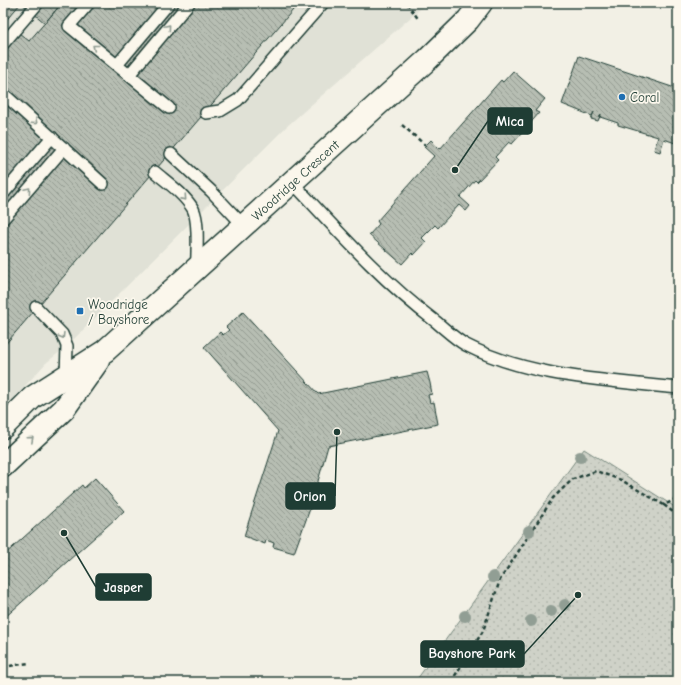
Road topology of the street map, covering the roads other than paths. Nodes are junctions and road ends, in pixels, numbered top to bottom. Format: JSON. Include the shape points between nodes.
{"nodes":[{"id":1,"x":38,"y":3,"type":"edge"},
{"id":2,"x":90,"y":3,"type":"edge"},
{"id":3,"x":169,"y":3,"type":"edge"},
{"id":4,"x":190,"y":3,"type":"edge"},
{"id":5,"x":323,"y":3,"type":"edge"},
{"id":6,"x":481,"y":3,"type":"edge"},
{"id":7,"x":3,"y":44,"type":"edge"},
{"id":8,"x":117,"y":65,"type":"junction"},
{"id":9,"x":129,"y":75,"type":"junction"},
{"id":10,"x":6,"y":96,"type":"dead end"},
{"id":11,"x":169,"y":108,"type":"dead end"},
{"id":12,"x":206,"y":113,"type":"dead end"},
{"id":13,"x":52,"y":137,"type":"junction"},
{"id":14,"x":64,"y":148,"type":"junction"},
{"id":15,"x":171,"y":154,"type":"dead end"},
{"id":16,"x":155,"y":172,"type":"dead end"},
{"id":17,"x":292,"y":182,"type":"junction"},
{"id":18,"x":103,"y":184,"type":"dead end"},
{"id":19,"x":3,"y":194,"type":"edge"},
{"id":20,"x":3,"y":219,"type":"edge"},
{"id":21,"x":244,"y":226,"type":"junction"},
{"id":22,"x":197,"y":269,"type":"junction"},
{"id":23,"x":36,"y":307,"type":"dead end"},
{"id":24,"x":105,"y":351,"type":"junction"},
{"id":25,"x":66,"y":376,"type":"junction"},
{"id":26,"x":678,"y":388,"type":"edge"},
{"id":27,"x":3,"y":427,"type":"edge"},
{"id":28,"x":3,"y":466,"type":"edge"}],
"edges":[{"from":1,"to":7,"type":"lane"},
{"from":8,"to":2,"type":"lane","one_way":true,"via":[[69,26]]},
{"from":3,"to":8,"type":"lane"},
{"from":9,"to":4,"type":"lane","one_way":true},
{"from":5,"to":12,"type":"lane","via":[[238,100],[220,111]]},
{"from":6,"to":17,"type":"street","name":"Woodridge Crescent","via":[[449,40]]},
{"from":8,"to":9,"type":"lane"},
{"from":9,"to":11,"type":"lane"},
{"from":10,"to":13,"type":"lane","one_way":true},
{"from":13,"to":14,"type":"lane"},
{"from":13,"to":19,"type":"lane"},
{"from":14,"to":18,"type":"lane"},
{"from":20,"to":14,"type":"lane","one_way":true},
{"from":15,"to":21,"type":"lane"},
{"from":16,"to":22,"type":"lane","one_way":true,"via":[[184,197],[193,210],[196,221]]},
{"from":17,"to":21,"type":"street","name":"Woodridge Crescent"},
{"from":17,"to":26,"type":"lane","via":[[378,271],[465,344],[512,363],[576,377]]},
{"from":21,"to":22,"type":"street","name":"Woodridge Crescent"},
{"from":22,"to":24,"type":"street","name":"Woodridge Crescent"},
{"from":23,"to":25,"type":"lane","one_way":true,"via":[[62,334],[67,346]]},
{"from":24,"to":25,"type":"street","name":"Woodridge Crescent"},
{"from":28,"to":24,"type":"street","name":"Woodridge Crescent","one_way":true,"via":[[64,409]]},
{"from":25,"to":27,"type":"street","name":"Woodridge Crescent","via":[[33,397]]}]}
